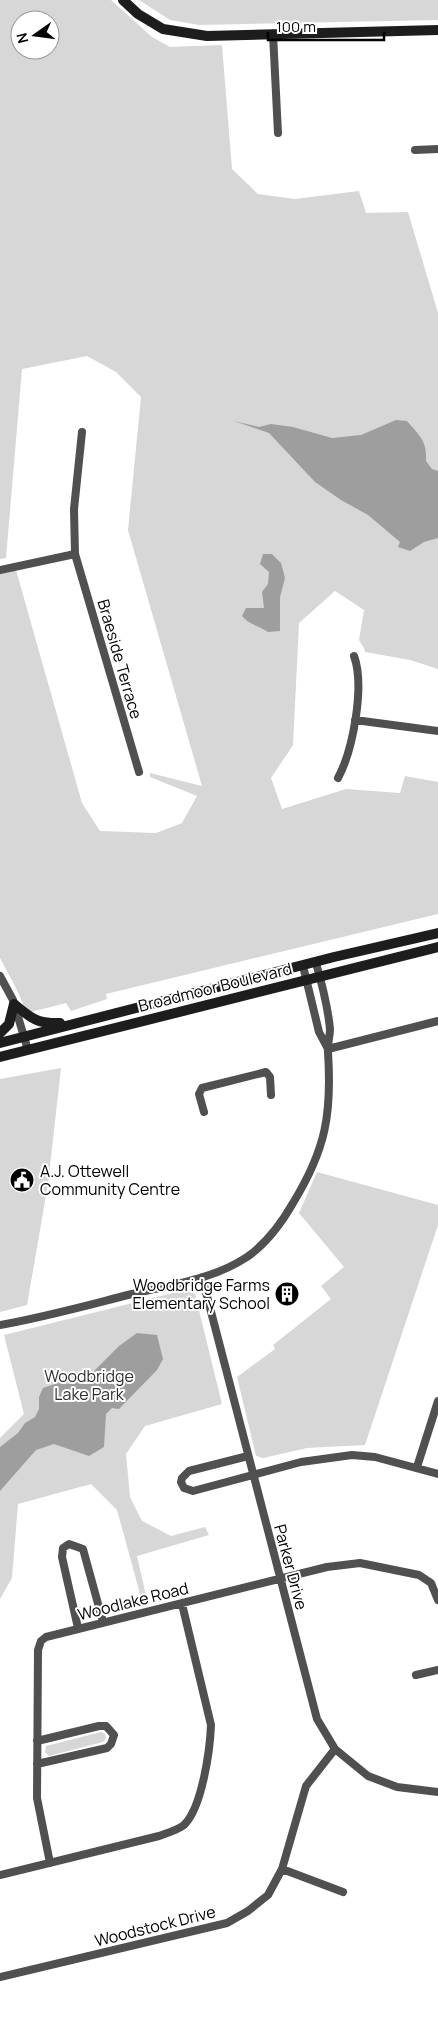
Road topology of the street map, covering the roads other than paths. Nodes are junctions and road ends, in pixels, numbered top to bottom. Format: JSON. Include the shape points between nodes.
{"nodes":[{"id":1,"x":124,"y":0,"type":"edge"},
{"id":2,"x":438,"y":30,"type":"edge"},
{"id":3,"x":273,"y":34,"type":"junction"},
{"id":4,"x":278,"y":133,"type":"dead end"},
{"id":5,"x":438,"y":149,"type":"edge"},
{"id":6,"x":415,"y":150,"type":"dead end"},
{"id":7,"x":82,"y":432,"type":"dead end"},
{"id":8,"x":75,"y":554,"type":"junction"},
{"id":9,"x":0,"y":570,"type":"edge"},
{"id":10,"x":354,"y":656,"type":"dead end"},
{"id":11,"x":355,"y":720,"type":"junction"},
{"id":12,"x":438,"y":731,"type":"edge"},
{"id":13,"x":139,"y":772,"type":"dead end"},
{"id":14,"x":338,"y":778,"type":"dead end"},
{"id":15,"x":438,"y":933,"type":"edge"},
{"id":16,"x":438,"y":947,"type":"edge"},
{"id":17,"x":316,"y":963,"type":"junction"},
{"id":18,"x":303,"y":966,"type":"junction"},
{"id":19,"x":0,"y":976,"type":"edge"},
{"id":20,"x":320,"y":977,"type":"junction"},
{"id":21,"x":307,"y":980,"type":"junction"},
{"id":22,"x":14,"y":1004,"type":"junction"},
{"id":23,"x":438,"y":1021,"type":"edge"},
{"id":24,"x":80,"y":1022,"type":"junction"},
{"id":25,"x":0,"y":1033,"type":"edge"},
{"id":26,"x":25,"y":1036,"type":"junction"},
{"id":27,"x":0,"y":1043,"type":"edge"},
{"id":28,"x":328,"y":1049,"type":"junction"},
{"id":29,"x":28,"y":1050,"type":"junction"},
{"id":30,"x":0,"y":1057,"type":"edge"},
{"id":31,"x":271,"y":1095,"type":"dead end"},
{"id":32,"x":204,"y":1112,"type":"dead end"},
{"id":33,"x":202,"y":1277,"type":"junction"},
{"id":34,"x":0,"y":1325,"type":"edge"},
{"id":35,"x":438,"y":1401,"type":"edge"},
{"id":36,"x":248,"y":1456,"type":"junction"},
{"id":37,"x":418,"y":1467,"type":"junction"},
{"id":38,"x":438,"y":1474,"type":"edge"},
{"id":39,"x":253,"y":1476,"type":"junction"},
{"id":40,"x":279,"y":1579,"type":"junction"},
{"id":41,"x":438,"y":1600,"type":"edge"},
{"id":42,"x":182,"y":1604,"type":"junction"},
{"id":43,"x":103,"y":1622,"type":"junction"},
{"id":44,"x":78,"y":1628,"type":"junction"},
{"id":45,"x":438,"y":1670,"type":"edge"},
{"id":46,"x":416,"y":1675,"type":"dead end"},
{"id":47,"x":37,"y":1741,"type":"junction"},
{"id":48,"x":336,"y":1749,"type":"junction"},
{"id":49,"x":37,"y":1764,"type":"junction"},
{"id":50,"x":438,"y":1792,"type":"edge"},
{"id":51,"x":50,"y":1863,"type":"junction"},
{"id":52,"x":282,"y":1869,"type":"junction"},
{"id":53,"x":0,"y":1875,"type":"edge"},
{"id":54,"x":343,"y":1892,"type":"dead end"},
{"id":55,"x":0,"y":1978,"type":"edge"}],
"edges":[{"from":1,"to":3,"type":"main road","via":[[138,14],[170,31],[207,36]]},
{"from":2,"to":3,"type":"main road"},
{"from":3,"to":4,"type":"street"},
{"from":5,"to":6,"type":"street"},
{"from":7,"to":8,"type":"street","name":"Braeside Terrace","via":[[74,509]]},
{"from":8,"to":9,"type":"street"},
{"from":8,"to":13,"type":"street","name":"Braeside Terrace"},
{"from":10,"to":11,"type":"street","via":[[359,678]]},
{"from":11,"to":12,"type":"street"},
{"from":11,"to":14,"type":"street","via":[[348,757]]},
{"from":15,"to":17,"type":"main road","name":"Broadmoor Boulevard"},
{"from":16,"to":20,"type":"main road","name":"Broadmoor Boulevard"},
{"from":17,"to":18,"type":"main road","name":"Broadmoor Boulevard"},
{"from":17,"to":20,"type":"street"},
{"from":18,"to":21,"type":"street"},
{"from":18,"to":24,"type":"main road","name":"Broadmoor Boulevard"},
{"from":19,"to":22,"type":"street"},
{"from":20,"to":21,"type":"main road","name":"Broadmoor Boulevard"},
{"from":20,"to":28,"type":"street","via":[[330,1030]]},
{"from":21,"to":28,"type":"street","via":[[319,1032]]},
{"from":21,"to":29,"type":"main road","name":"Broadmoor Boulevard"},
{"from":22,"to":24,"type":"main road","via":[[39,1022]]},
{"from":22,"to":25,"type":"main road","via":[[9,1024]]},
{"from":22,"to":26,"type":"street"},
{"from":23,"to":28,"type":"street"},
{"from":24,"to":26,"type":"main road","name":"Broadmoor Boulevard"},
{"from":26,"to":27,"type":"main road","name":"Broadmoor Boulevard"},
{"from":26,"to":29,"type":"street"},
{"from":28,"to":33,"type":"street","via":[[327,1122],[318,1153],[300,1193],[275,1230],[247,1257]]},
{"from":29,"to":30,"type":"main road","name":"Broadmoor Boulevard"},
{"from":31,"to":32,"type":"street","via":[[270,1077],[266,1072],[202,1088],[199,1094]]},
{"from":33,"to":34,"type":"street"},
{"from":33,"to":36,"type":"street","name":"Parker Drive"},
{"from":35,"to":37,"type":"street"},
{"from":36,"to":39,"type":"street","name":"Parker Drive"},
{"from":36,"to":39,"type":"street","via":[[189,1471],[181,1482],[184,1488],[194,1491]]},
{"from":37,"to":38,"type":"street"},
{"from":37,"to":39,"type":"street","via":[[352,1455],[301,1462]]},
{"from":39,"to":40,"type":"street","name":"Parker Drive"},
{"from":40,"to":41,"type":"street","name":"Woodlake Road","via":[[360,1562],[419,1575],[431,1584]]},
{"from":40,"to":42,"type":"street","name":"Woodlake Road"},
{"from":40,"to":48,"type":"street","name":"Parker Drive","via":[[317,1719]]},
{"from":42,"to":43,"type":"street","name":"Woodlake Road"},
{"from":42,"to":51,"type":"street","via":[[211,1725],[210,1745],[191,1817],[182,1827],[159,1836]]},
{"from":43,"to":44,"type":"street","name":"Woodlake Road"},
{"from":43,"to":44,"type":"street","via":[[83,1549],[69,1544],[62,1548],[62,1558]]},
{"from":44,"to":47,"type":"street","name":"Woodlake Road","via":[[46,1636],[41,1641],[38,1650]]},
{"from":45,"to":46,"type":"street"},
{"from":47,"to":49,"type":"street","name":"Woodlake Road"},
{"from":47,"to":49,"type":"street","via":[[99,1726],[106,1726],[114,1735],[107,1748]]},
{"from":48,"to":50,"type":"street","name":"Parker Drive","via":[[368,1776],[397,1787]]},
{"from":48,"to":52,"type":"street","name":"Woodstock Drive","via":[[306,1786]]},
{"from":49,"to":51,"type":"street","name":"Woodlake Road","via":[[38,1807]]},
{"from":51,"to":53,"type":"street"},
{"from":52,"to":54,"type":"street"},
{"from":52,"to":55,"type":"street","name":"Woodstock Drive","via":[[268,1895],[227,1923]]}]}
